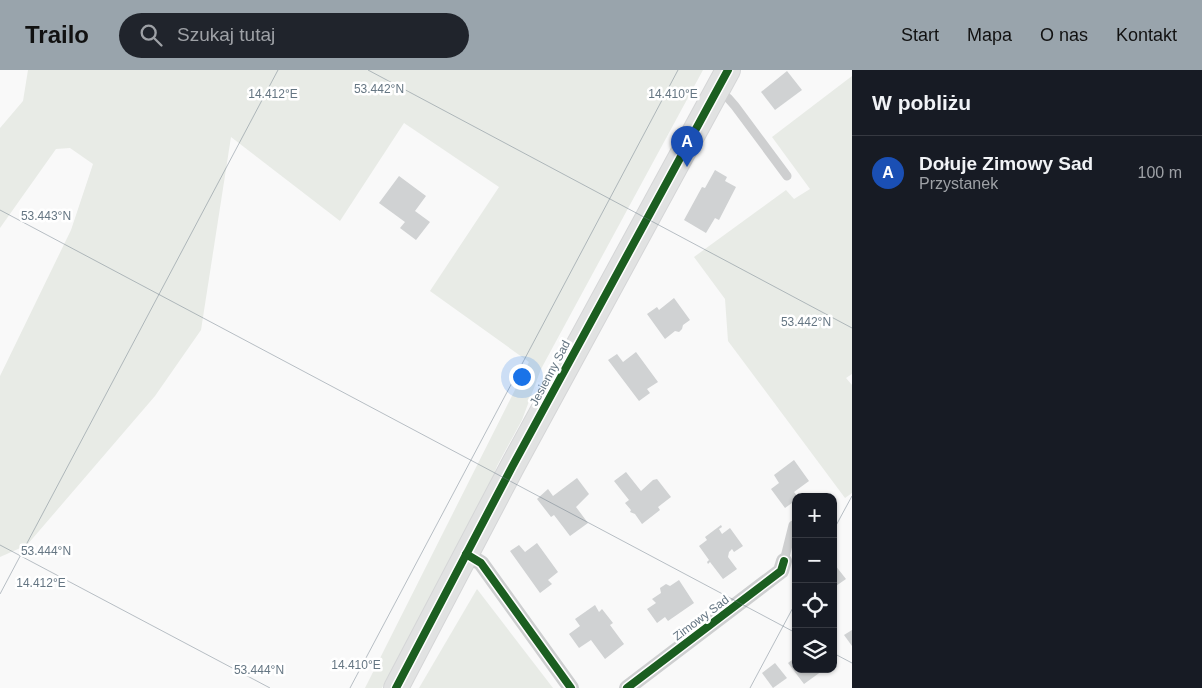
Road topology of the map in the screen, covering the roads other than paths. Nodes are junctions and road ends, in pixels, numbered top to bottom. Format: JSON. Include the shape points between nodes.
{"nodes":[{"id":1,"x":728,"y":70,"type":"edge"},
{"id":2,"x":716,"y":92,"type":"junction"},
{"id":3,"x":787,"y":176,"type":"dead end"},
{"id":4,"x":792,"y":529,"type":"edge"},
{"id":5,"x":466,"y":554,"type":"junction"},
{"id":6,"x":784,"y":561,"type":"joint"},
{"id":7,"x":396,"y":688,"type":"edge"},
{"id":8,"x":571,"y":688,"type":"edge"},
{"id":9,"x":627,"y":688,"type":"edge"}],
"edges":[{"from":1,"to":2,"type":"street","name":"Jesienny Sad"},
{"from":2,"to":3,"type":"lane","via":[[735,106]]},
{"from":2,"to":5,"type":"street","name":"Jesienny Sad"},
{"from":4,"to":6,"type":"lane"},
{"from":5,"to":7,"type":"street","name":"Jesienny Sad"},
{"from":5,"to":8,"type":"street","via":[[481,563]]},
{"from":6,"to":9,"type":"street","name":"Zimowy Sad","via":[[781,571]]}]}
